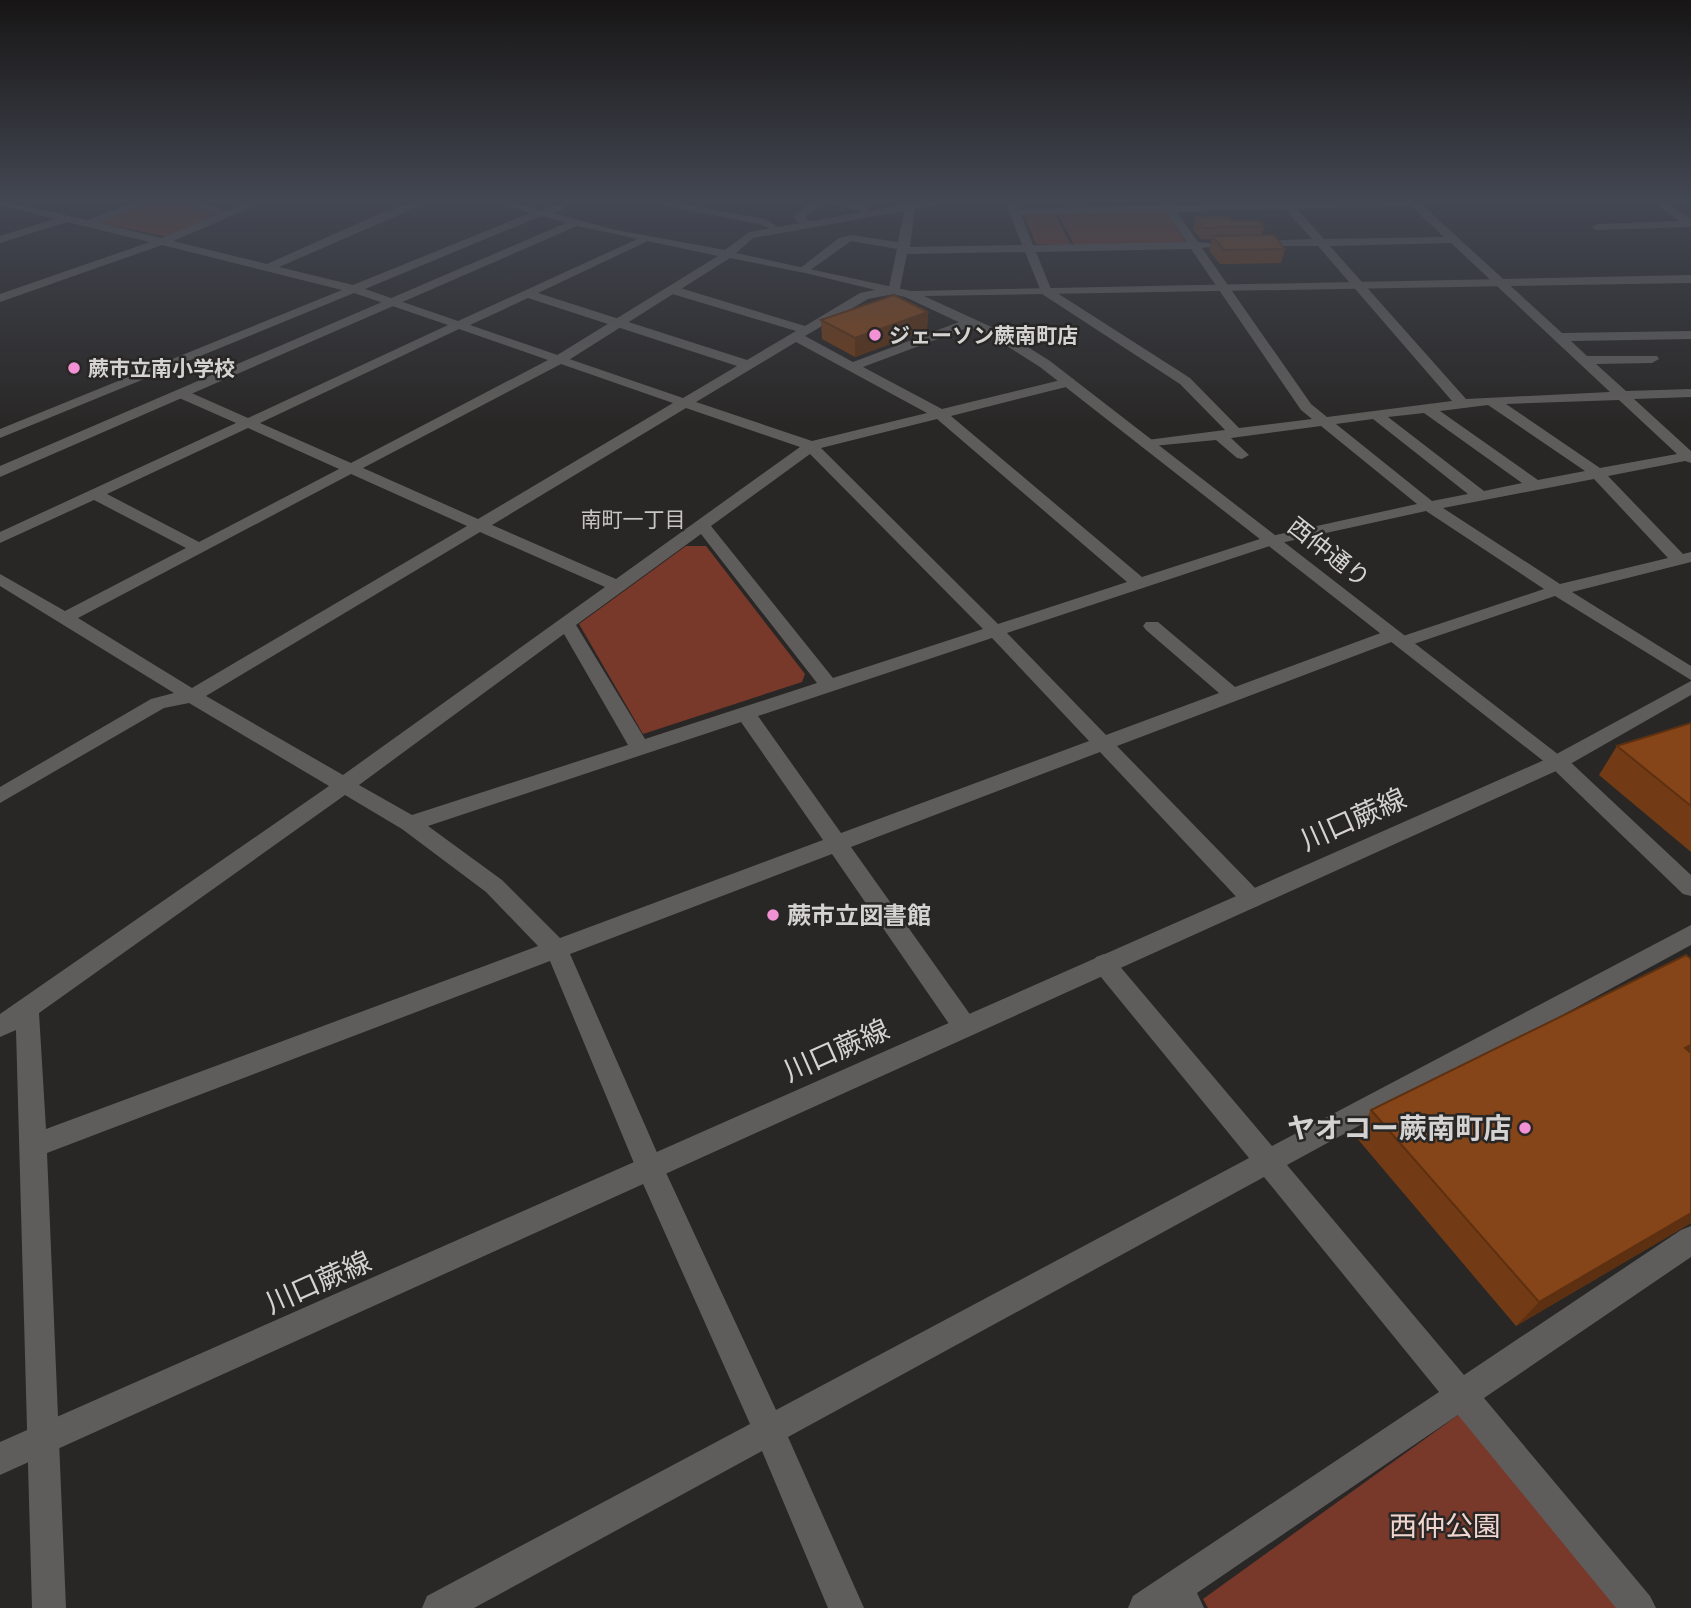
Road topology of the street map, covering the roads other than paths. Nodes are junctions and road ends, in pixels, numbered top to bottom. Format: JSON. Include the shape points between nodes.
{"nodes":[{"id":1,"x":63,"y":276,"type":"edge"},
{"id":2,"x":301,"y":276,"type":"edge"},
{"id":3,"x":386,"y":276,"type":"edge"},
{"id":4,"x":453,"y":276,"type":"edge"},
{"id":5,"x":563,"y":276,"type":"edge"},
{"id":6,"x":695,"y":276,"type":"edge"},
{"id":7,"x":832,"y":276,"type":"edge"},
{"id":8,"x":903,"y":276,"type":"edge"},
{"id":9,"x":1041,"y":276,"type":"edge"},
{"id":10,"x":1215,"y":276,"type":"edge"},
{"id":11,"x":1348,"y":276,"type":"edge"},
{"id":12,"x":1493,"y":276,"type":"edge"},
{"id":13,"x":1691,"y":279,"type":"edge"},
{"id":14,"x":1500,"y":282,"type":"junction"},
{"id":15,"x":1356,"y":285,"type":"junction"},
{"id":16,"x":1223,"y":287,"type":"junction"},
{"id":17,"x":354,"y":289,"type":"junction"},
{"id":18,"x":673,"y":290,"type":"junction"},
{"id":19,"x":1046,"y":291,"type":"junction"},
{"id":20,"x":902,"y":292,"type":"junction"},
{"id":21,"x":526,"y":293,"type":"junction"},
{"id":22,"x":0,"y":298,"type":"edge"},
{"id":23,"x":393,"y":302,"type":"junction"},
{"id":24,"x":971,"y":322,"type":"junction"},
{"id":25,"x":618,"y":324,"type":"junction"},
{"id":26,"x":457,"y":325,"type":"junction"},
{"id":27,"x":800,"y":333,"type":"junction"},
{"id":28,"x":1691,"y":335,"type":"edge"},
{"id":29,"x":1558,"y":337,"type":"junction"},
{"id":30,"x":1652,"y":359,"type":"dead end"},
{"id":31,"x":559,"y":360,"type":"junction"},
{"id":32,"x":1583,"y":360,"type":"junction"},
{"id":33,"x":748,"y":365,"type":"junction"},
{"id":34,"x":853,"y":366,"type":"junction"},
{"id":35,"x":1069,"y":382,"type":"junction"},
{"id":36,"x":1691,"y":393,"type":"edge"},
{"id":37,"x":182,"y":394,"type":"junction"},
{"id":38,"x":1620,"y":394,"type":"junction"},
{"id":39,"x":1491,"y":400,"type":"junction"},
{"id":40,"x":684,"y":403,"type":"junction"},
{"id":41,"x":1462,"y":403,"type":"junction"},
{"id":42,"x":1427,"y":408,"type":"junction"},
{"id":43,"x":940,"y":414,"type":"junction"},
{"id":44,"x":1375,"y":414,"type":"junction"},
{"id":45,"x":248,"y":422,"type":"junction"},
{"id":46,"x":1323,"y":422,"type":"junction"},
{"id":47,"x":1234,"y":431,"type":"junction"},
{"id":48,"x":0,"y":434,"type":"edge"},
{"id":49,"x":1218,"y":434,"type":"junction"},
{"id":50,"x":1147,"y":444,"type":"junction"},
{"id":51,"x":811,"y":446,"type":"junction"},
{"id":52,"x":1242,"y":455,"type":"dead end"},
{"id":53,"x":1689,"y":458,"type":"edge"},
{"id":54,"x":352,"y":468,"type":"junction"},
{"id":55,"x":0,"y":472,"type":"edge"},
{"id":56,"x":1597,"y":473,"type":"junction"},
{"id":57,"x":1534,"y":485,"type":"junction"},
{"id":58,"x":94,"y":494,"type":"junction"},
{"id":59,"x":1481,"y":496,"type":"junction"},
{"id":60,"x":1429,"y":506,"type":"junction"},
{"id":61,"x":481,"y":525,"type":"junction"},
{"id":62,"x":702,"y":525,"type":"junction"},
{"id":63,"x":0,"y":538,"type":"edge"},
{"id":64,"x":1272,"y":540,"type":"junction"},
{"id":65,"x":198,"y":548,"type":"junction"},
{"id":66,"x":1685,"y":558,"type":"edge"},
{"id":67,"x":0,"y":579,"type":"edge"},
{"id":68,"x":1139,"y":583,"type":"junction"},
{"id":69,"x":617,"y":586,"type":"junction"},
{"id":70,"x":1557,"y":590,"type":"junction"},
{"id":71,"x":65,"y":618,"type":"junction"},
{"id":72,"x":566,"y":624,"type":"junction"},
{"id":73,"x":1152,"y":626,"type":"dead end"},
{"id":74,"x":994,"y":630,"type":"junction"},
{"id":75,"x":1397,"y":638,"type":"junction"},
{"id":76,"x":1691,"y":674,"type":"edge"},
{"id":77,"x":828,"y":685,"type":"junction"},
{"id":78,"x":1691,"y":687,"type":"edge"},
{"id":79,"x":1233,"y":695,"type":"junction"},
{"id":80,"x":192,"y":696,"type":"junction"},
{"id":81,"x":745,"y":713,"type":"junction"},
{"id":82,"x":1103,"y":744,"type":"junction"},
{"id":83,"x":640,"y":748,"type":"junction"},
{"id":84,"x":1558,"y":762,"type":"junction"},
{"id":85,"x":343,"y":786,"type":"junction"},
{"id":86,"x":0,"y":796,"type":"edge"},
{"id":87,"x":410,"y":824,"type":"junction"},
{"id":88,"x":836,"y":845,"type":"junction"},
{"id":89,"x":1691,"y":888,"type":"edge"},
{"id":90,"x":1252,"y":899,"type":"junction"},
{"id":91,"x":1691,"y":934,"type":"edge"},
{"id":92,"x":557,"y":950,"type":"junction"},
{"id":93,"x":1104,"y":964,"type":"junction"},
{"id":94,"x":27,"y":1009,"type":"junction"},
{"id":95,"x":0,"y":1027,"type":"edge"},
{"id":96,"x":965,"y":1027,"type":"junction"},
{"id":97,"x":35,"y":1145,"type":"junction"},
{"id":98,"x":1268,"y":1161,"type":"junction"},
{"id":99,"x":650,"y":1168,"type":"junction"},
{"id":100,"x":1691,"y":1240,"type":"edge"},
{"id":101,"x":1460,"y":1394,"type":"junction"},
{"id":102,"x":769,"y":1430,"type":"junction"},
{"id":103,"x":41,"y":1440,"type":"junction"},
{"id":104,"x":0,"y":1459,"type":"edge"},
{"id":105,"x":1180,"y":1598,"type":"edge"},
{"id":106,"x":49,"y":1608,"type":"edge"},
{"id":107,"x":439,"y":1608,"type":"edge"},
{"id":108,"x":846,"y":1608,"type":"edge"},
{"id":109,"x":1145,"y":1608,"type":"edge"},
{"id":110,"x":1638,"y":1608,"type":"edge"}],
"edges":[{"from":1,"to":22,"type":"street"},
{"from":2,"to":17,"type":"street"},
{"from":3,"to":17,"type":"street"},
{"from":4,"to":23,"type":"street"},
{"from":5,"to":21,"type":"street"},
{"from":6,"to":18,"type":"street"},
{"from":7,"to":20,"type":"street"},
{"from":8,"to":20,"type":"street"},
{"from":9,"to":19,"type":"street"},
{"from":10,"to":16,"type":"street"},
{"from":11,"to":15,"type":"street"},
{"from":12,"to":14,"type":"street"},
{"from":13,"to":14,"type":"street"},
{"from":14,"to":15,"type":"street"},
{"from":14,"to":29,"type":"street"},
{"from":15,"to":16,"type":"street"},
{"from":15,"to":41,"type":"street"},
{"from":16,"to":19,"type":"street"},
{"from":16,"to":46,"type":"street","via":[[1306,407]]},
{"from":17,"to":23,"type":"street"},
{"from":17,"to":48,"type":"street"},
{"from":18,"to":25,"type":"street"},
{"from":18,"to":27,"type":"street"},
{"from":19,"to":20,"type":"street"},
{"from":19,"to":47,"type":"street","via":[[1185,381]]},
{"from":20,"to":24,"type":"street","name":"西仲通り"},
{"from":20,"to":27,"type":"street","via":[[864,296]]},
{"from":21,"to":25,"type":"street"},
{"from":21,"to":26,"type":"street"},
{"from":23,"to":26,"type":"street"},
{"from":23,"to":37,"type":"street"},
{"from":24,"to":34,"type":"street"},
{"from":24,"to":35,"type":"street","name":"西仲通り","via":[[1035,357]]},
{"from":25,"to":31,"type":"street"},
{"from":25,"to":33,"type":"street"},
{"from":26,"to":31,"type":"street"},
{"from":26,"to":45,"type":"street"},
{"from":27,"to":33,"type":"street"},
{"from":27,"to":34,"type":"street"},
{"from":28,"to":29,"type":"street"},
{"from":29,"to":32,"type":"street"},
{"from":30,"to":32,"type":"street"},
{"from":31,"to":40,"type":"street"},
{"from":31,"to":54,"type":"street"},
{"from":32,"to":38,"type":"street"},
{"from":33,"to":40,"type":"street"},
{"from":34,"to":43,"type":"street"},
{"from":35,"to":43,"type":"street"},
{"from":35,"to":50,"type":"street","name":"西仲通り"},
{"from":36,"to":38,"type":"street"},
{"from":37,"to":45,"type":"street"},
{"from":37,"to":55,"type":"street"},
{"from":38,"to":39,"type":"street"},
{"from":38,"to":53,"type":"street"},
{"from":39,"to":41,"type":"street"},
{"from":39,"to":56,"type":"street"},
{"from":40,"to":51,"type":"street"},
{"from":40,"to":61,"type":"street"},
{"from":41,"to":42,"type":"street"},
{"from":42,"to":44,"type":"street"},
{"from":42,"to":57,"type":"street"},
{"from":43,"to":51,"type":"street"},
{"from":43,"to":68,"type":"street"},
{"from":44,"to":46,"type":"street"},
{"from":44,"to":59,"type":"street"},
{"from":45,"to":54,"type":"street"},
{"from":45,"to":58,"type":"street"},
{"from":46,"to":47,"type":"street"},
{"from":46,"to":60,"type":"street"},
{"from":47,"to":49,"type":"street"},
{"from":49,"to":50,"type":"street"},
{"from":49,"to":52,"type":"street"},
{"from":50,"to":64,"type":"street","name":"西仲通り"},
{"from":51,"to":62,"type":"street"},
{"from":51,"to":74,"type":"street"},
{"from":53,"to":56,"type":"street"},
{"from":54,"to":61,"type":"street"},
{"from":54,"to":65,"type":"street"},
{"from":56,"to":57,"type":"street"},
{"from":56,"to":66,"type":"street"},
{"from":57,"to":59,"type":"street"},
{"from":58,"to":63,"type":"street"},
{"from":58,"to":65,"type":"street"},
{"from":59,"to":60,"type":"street"},
{"from":60,"to":64,"type":"street"},
{"from":60,"to":70,"type":"street"},
{"from":61,"to":69,"type":"street"},
{"from":61,"to":80,"type":"street"},
{"from":62,"to":69,"type":"street"},
{"from":62,"to":77,"type":"street"},
{"from":64,"to":68,"type":"street"},
{"from":64,"to":75,"type":"street","name":"西仲通り"},
{"from":65,"to":71,"type":"street"},
{"from":66,"to":70,"type":"street"},
{"from":67,"to":71,"type":"street"},
{"from":68,"to":74,"type":"street"},
{"from":69,"to":72,"type":"street"},
{"from":70,"to":75,"type":"street"},
{"from":70,"to":76,"type":"street"},
{"from":71,"to":80,"type":"street"},
{"from":72,"to":83,"type":"street"},
{"from":72,"to":85,"type":"street"},
{"from":73,"to":79,"type":"street"},
{"from":74,"to":77,"type":"street"},
{"from":74,"to":82,"type":"street"},
{"from":75,"to":79,"type":"street"},
{"from":75,"to":84,"type":"street","name":"西仲通り"},
{"from":77,"to":81,"type":"street"},
{"from":78,"to":84,"type":"street","name":"川口蕨線"},
{"from":79,"to":82,"type":"street"},
{"from":80,"to":85,"type":"street"},
{"from":80,"to":86,"type":"street","via":[[158,704]]},
{"from":81,"to":83,"type":"street"},
{"from":81,"to":88,"type":"street"},
{"from":82,"to":88,"type":"street"},
{"from":82,"to":90,"type":"street"},
{"from":83,"to":87,"type":"street"},
{"from":84,"to":89,"type":"street","name":"西仲通り"},
{"from":84,"to":90,"type":"street","name":"川口蕨線"},
{"from":85,"to":87,"type":"street"},
{"from":85,"to":94,"type":"street"},
{"from":87,"to":92,"type":"street","via":[[494,886]]},
{"from":88,"to":92,"type":"street"},
{"from":88,"to":96,"type":"street"},
{"from":90,"to":93,"type":"street","name":"川口蕨線"},
{"from":91,"to":98,"type":"street"},
{"from":92,"to":97,"type":"street"},
{"from":92,"to":99,"type":"street"},
{"from":93,"to":96,"type":"street","name":"川口蕨線"},
{"from":93,"to":98,"type":"street"},
{"from":94,"to":95,"type":"street"},
{"from":94,"to":97,"type":"street"},
{"from":96,"to":99,"type":"street","name":"川口蕨線"},
{"from":97,"to":103,"type":"street"},
{"from":98,"to":101,"type":"street"},
{"from":98,"to":102,"type":"street"},
{"from":99,"to":102,"type":"street"},
{"from":99,"to":103,"type":"street","name":"川口蕨線"},
{"from":100,"to":101,"type":"street"},
{"from":101,"to":105,"type":"street"},
{"from":101,"to":110,"type":"street"},
{"from":102,"to":107,"type":"street"},
{"from":102,"to":108,"type":"street"},
{"from":103,"to":104,"type":"street","name":"川口蕨線"},
{"from":103,"to":106,"type":"street"},
{"from":105,"to":109,"type":"street"}]}
